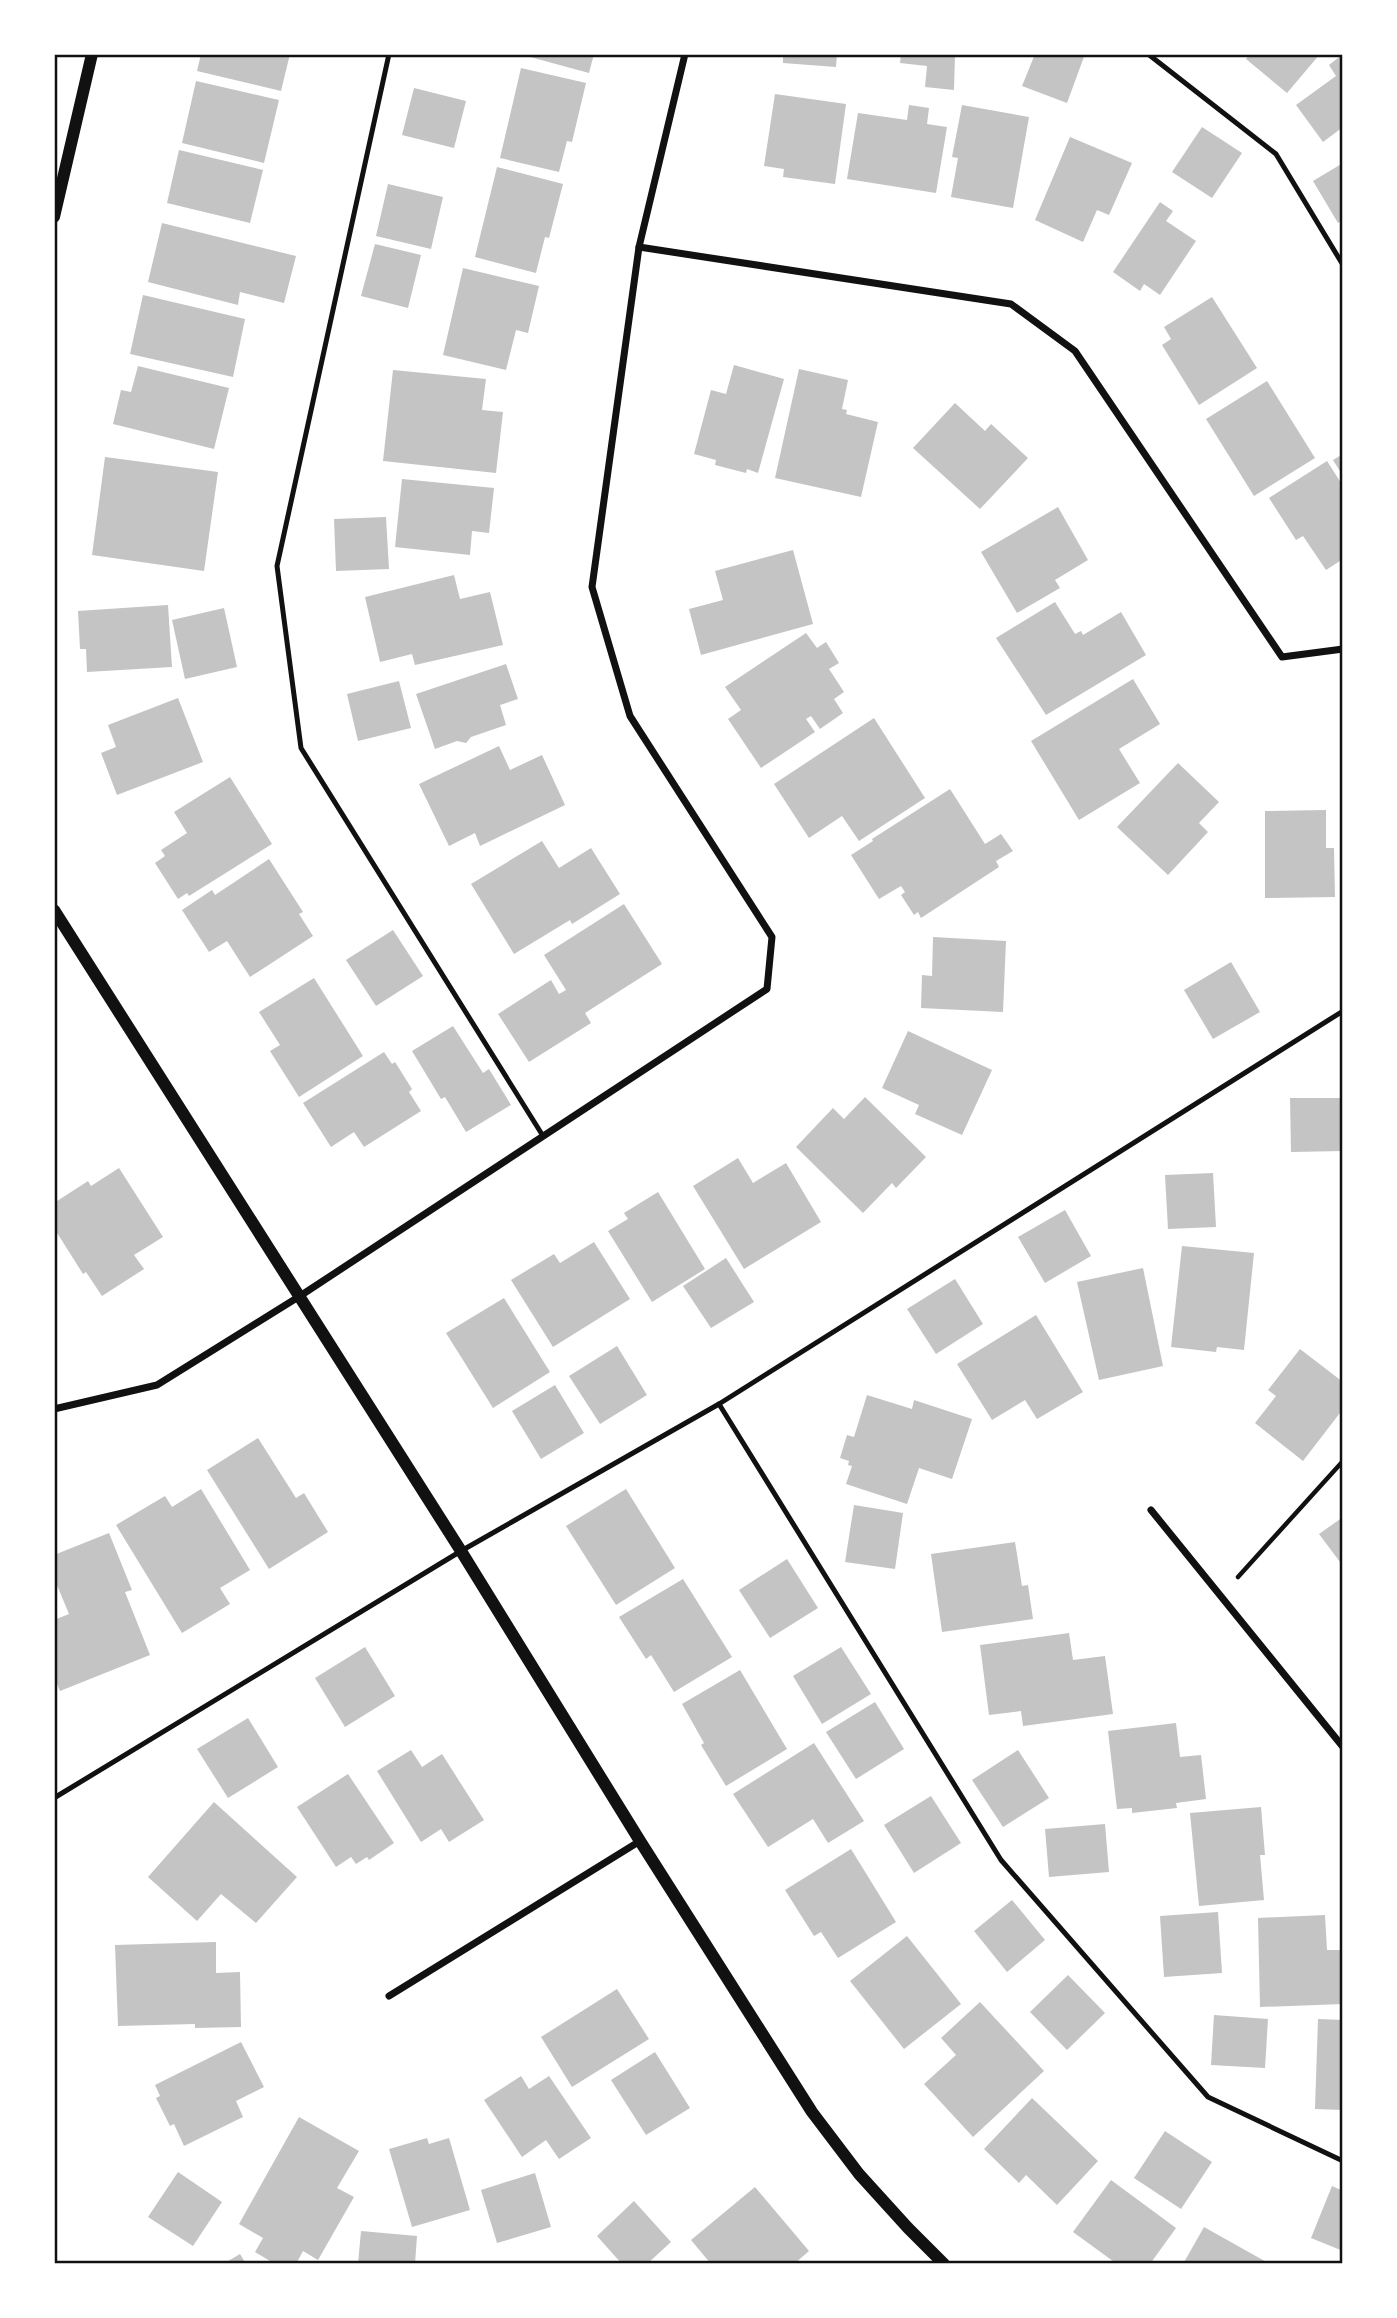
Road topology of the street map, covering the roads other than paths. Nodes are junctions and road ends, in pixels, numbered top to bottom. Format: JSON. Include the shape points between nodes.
{"nodes":[{"id":1,"x":92,"y":54,"type":"edge"},
{"id":2,"x":389,"y":54,"type":"edge"},
{"id":3,"x":685,"y":54,"type":"edge"},
{"id":4,"x":1148,"y":54,"type":"edge"},
{"id":5,"x":54,"y":218,"type":"edge"},
{"id":6,"x":639,"y":247,"type":"junction"},
{"id":7,"x":1343,"y":265,"type":"edge"},
{"id":8,"x":1343,"y":649,"type":"edge"},
{"id":9,"x":54,"y":910,"type":"edge"},
{"id":10,"x":1343,"y":1011,"type":"edge"},
{"id":11,"x":543,"y":1136,"type":"junction"},
{"id":12,"x":300,"y":1296,"type":"junction"},
{"id":13,"x":719,"y":1404,"type":"junction"},
{"id":14,"x":54,"y":1409,"type":"edge"},
{"id":15,"x":1151,"y":1510,"type":"dead end"},
{"id":16,"x":461,"y":1551,"type":"junction"},
{"id":17,"x":1343,"y":1747,"type":"edge"},
{"id":18,"x":54,"y":1798,"type":"edge"},
{"id":19,"x":640,"y":1841,"type":"junction"},
{"id":20,"x":389,"y":1996,"type":"dead end"},
{"id":21,"x":1343,"y":2161,"type":"edge"},
{"id":22,"x":944,"y":2264,"type":"edge"}],
"edges":[{"from":1,"to":5,"type":"street"},
{"from":2,"to":11,"type":"lane","via":[[277,566],[301,748]]},
{"from":3,"to":6,"type":"street"},
{"from":4,"to":7,"type":"lane","via":[[1276,153]]},
{"from":6,"to":8,"type":"street","via":[[1011,304],[1074,351],[1282,657]]},
{"from":6,"to":11,"type":"street","via":[[592,587],[631,716],[772,937],[767,989]]},
{"from":9,"to":12,"type":"street"},
{"from":10,"to":13,"type":"lane"},
{"from":11,"to":12,"type":"street"},
{"from":12,"to":14,"type":"street","via":[[156,1385]]},
{"from":12,"to":16,"type":"street"},
{"from":13,"to":16,"type":"lane"},
{"from":13,"to":21,"type":"lane","via":[[1001,1860],[1208,2097]]},
{"from":15,"to":17,"type":"street"},
{"from":16,"to":18,"type":"lane"},
{"from":16,"to":19,"type":"street"},
{"from":19,"to":20,"type":"street"},
{"from":19,"to":22,"type":"street","via":[[812,2112],[859,2174]]}]}
